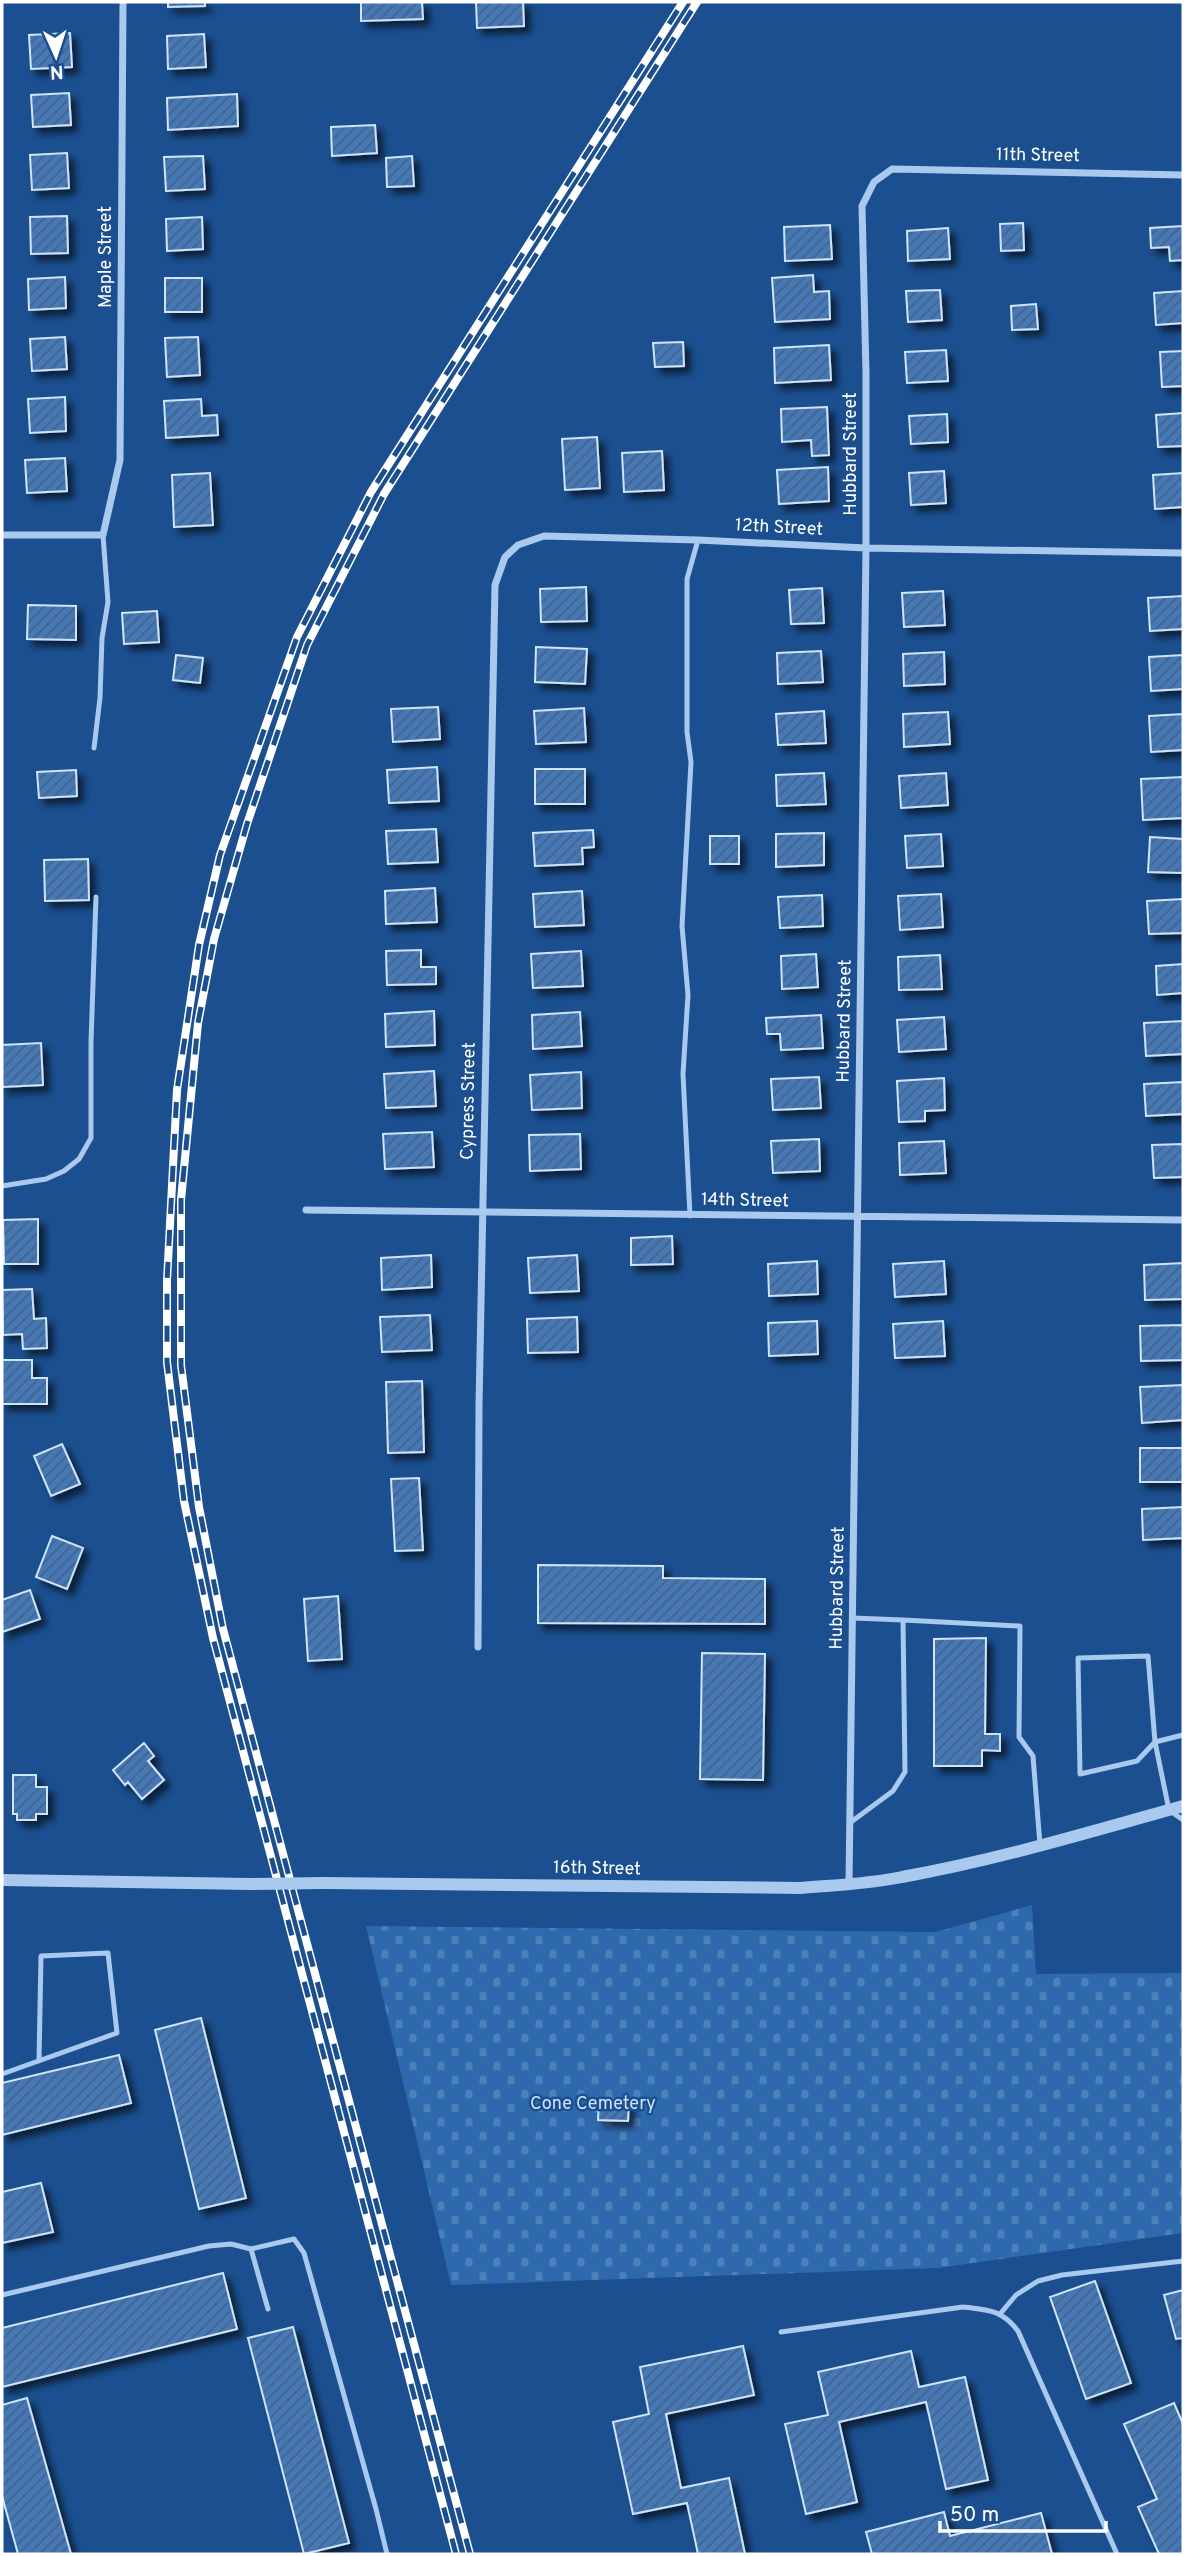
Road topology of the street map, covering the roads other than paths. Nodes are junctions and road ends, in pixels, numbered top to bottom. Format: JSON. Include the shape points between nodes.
{"nodes":[{"id":1,"x":123,"y":2,"type":"edge"},
{"id":2,"x":892,"y":169,"type":"joint"},
{"id":3,"x":1183,"y":175,"type":"edge"},
{"id":4,"x":103,"y":534,"type":"junction"},
{"id":5,"x":2,"y":535,"type":"edge"},
{"id":6,"x":698,"y":540,"type":"junction"},
{"id":7,"x":866,"y":548,"type":"junction"},
{"id":8,"x":1183,"y":553,"type":"edge"},
{"id":9,"x":505,"y":558,"type":"joint"},
{"id":10,"x":94,"y":748,"type":"dead end"},
{"id":11,"x":96,"y":897,"type":"dead end"},
{"id":12,"x":2,"y":1186,"type":"edge"},
{"id":13,"x":306,"y":1210,"type":"dead end"},
{"id":14,"x":483,"y":1213,"type":"junction"},
{"id":15,"x":690,"y":1216,"type":"junction"},
{"id":16,"x":858,"y":1218,"type":"junction"},
{"id":17,"x":1183,"y":1220,"type":"edge"},
{"id":18,"x":853,"y":1618,"type":"junction"},
{"id":19,"x":903,"y":1620,"type":"junction"},
{"id":20,"x":478,"y":1647,"type":"dead end"},
{"id":21,"x":1183,"y":1735,"type":"edge"},
{"id":22,"x":1155,"y":1742,"type":"junction"},
{"id":23,"x":1183,"y":1806,"type":"edge"},
{"id":24,"x":1169,"y":1810,"type":"junction"},
{"id":25,"x":1183,"y":1820,"type":"edge"},
{"id":26,"x":850,"y":1822,"type":"junction"},
{"id":27,"x":1041,"y":1845,"type":"junction"},
{"id":28,"x":2,"y":1880,"type":"edge"},
{"id":29,"x":849,"y":1884,"type":"junction"},
{"id":30,"x":39,"y":2061,"type":"junction"},
{"id":31,"x":2,"y":2074,"type":"edge"},
{"id":32,"x":251,"y":2249,"type":"junction"},
{"id":33,"x":1183,"y":2262,"type":"edge"},
{"id":34,"x":2,"y":2295,"type":"edge"},
{"id":35,"x":268,"y":2308,"type":"dead end"},
{"id":36,"x":1000,"y":2314,"type":"junction"},
{"id":37,"x":781,"y":2332,"type":"dead end"},
{"id":38,"x":387,"y":2554,"type":"edge"},
{"id":39,"x":1117,"y":2554,"type":"edge"}],
"edges":[{"from":1,"to":4,"type":"street","name":"Maple Street","via":[[120,460]]},
{"from":2,"to":3,"type":"street","name":"11th Street"},
{"from":2,"to":7,"type":"street","name":"Hubbard Street","via":[[874,182],[862,205]]},
{"from":4,"to":5,"type":"street"},
{"from":4,"to":10,"type":"lane","via":[[108,602]]},
{"from":6,"to":7,"type":"street","name":"12th Street"},
{"from":6,"to":9,"type":"street","name":"12th Street","via":[[544,536],[518,545]]},
{"from":6,"to":15,"type":"lane","via":[[687,579],[691,762],[682,926],[688,995],[683,1074]]},
{"from":7,"to":8,"type":"street","name":"12th Street"},
{"from":7,"to":16,"type":"street","name":"Hubbard Street"},
{"from":9,"to":14,"type":"street","name":"Cypress Street","via":[[495,585]]},
{"from":11,"to":12,"type":"lane","via":[[91,1138],[79,1159],[64,1171]]},
{"from":13,"to":14,"type":"street","name":"14th Street"},
{"from":14,"to":15,"type":"street","name":"14th Street"},
{"from":14,"to":20,"type":"street","name":"Cypress Street"},
{"from":15,"to":16,"type":"street","name":"14th Street"},
{"from":16,"to":17,"type":"street","name":"14th Street"},
{"from":16,"to":18,"type":"street","name":"Hubbard Street"},
{"from":18,"to":19,"type":"lane"},
{"from":18,"to":26,"type":"street","name":"Hubbard Street"},
{"from":19,"to":26,"type":"lane","via":[[905,1772],[892,1791]]},
{"from":19,"to":27,"type":"lane","via":[[1020,1626],[1020,1737],[1033,1756]]},
{"from":21,"to":22,"type":"lane"},
{"from":22,"to":22,"type":"lane","via":[[1148,1656],[1078,1658],[1080,1774],[1137,1761]]},
{"from":22,"to":24,"type":"lane"},
{"from":23,"to":24,"type":"street","name":"16th Street"},
{"from":24,"to":25,"type":"lane"},
{"from":24,"to":27,"type":"street","name":"16th Street"},
{"from":26,"to":29,"type":"street","name":"Hubbard Street"},
{"from":27,"to":29,"type":"street","name":"16th Street","via":[[902,1878]]},
{"from":28,"to":29,"type":"street","name":"16th Street","bridge":true,"via":[[788,1888]]},
{"from":30,"to":30,"type":"lane","via":[[41,1956],[108,1953],[117,2033]]},
{"from":30,"to":31,"type":"lane"},
{"from":32,"to":34,"type":"lane","via":[[209,2246]]},
{"from":32,"to":35,"type":"lane"},
{"from":32,"to":38,"type":"lane","via":[[294,2239],[304,2253]]},
{"from":33,"to":36,"type":"lane","via":[[1038,2281],[1016,2295]]},
{"from":36,"to":37,"type":"lane","via":[[963,2307]]},
{"from":36,"to":39,"type":"lane","via":[[1018,2332]]}]}
